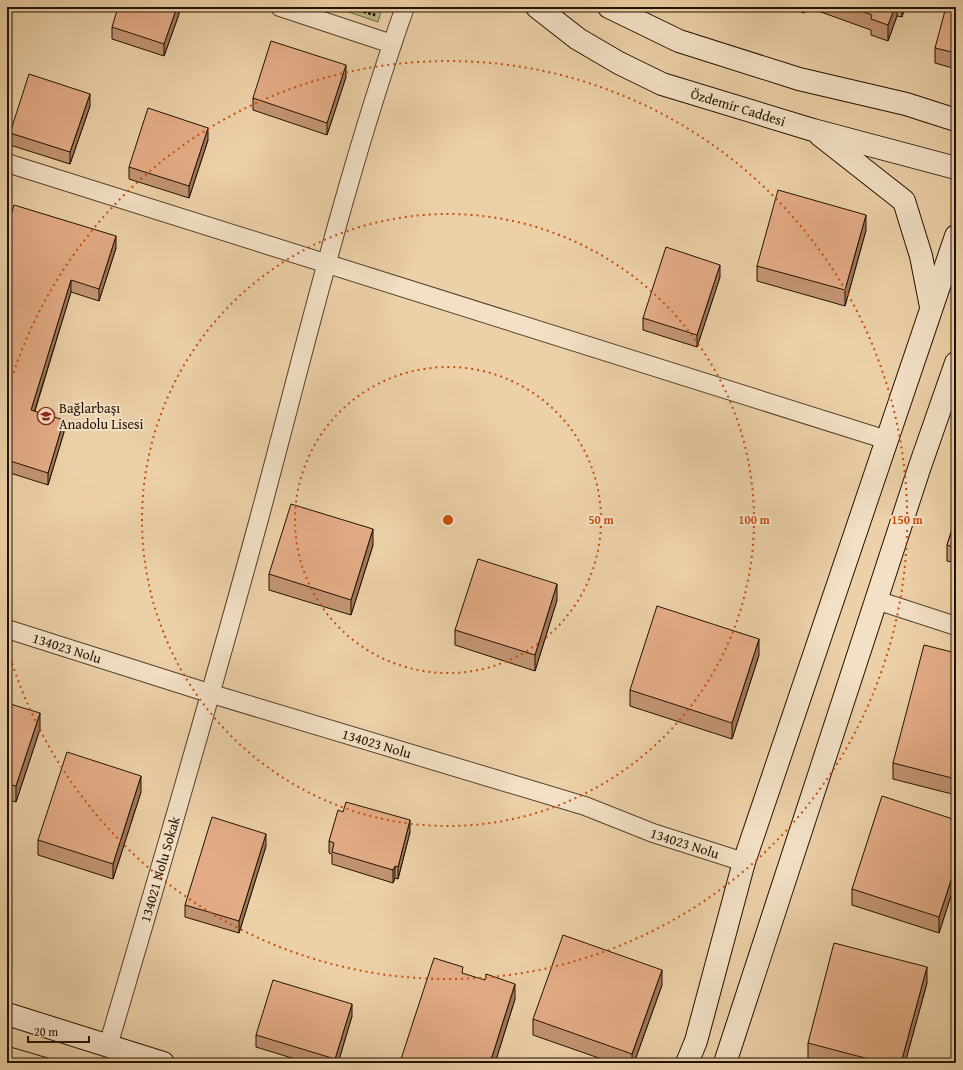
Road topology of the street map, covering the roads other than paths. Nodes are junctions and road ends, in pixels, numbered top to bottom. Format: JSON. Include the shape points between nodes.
{"nodes":[{"id":1,"x":280,"y":7,"type":"edge"},
{"id":2,"x":405,"y":7,"type":"edge"},
{"id":3,"x":537,"y":7,"type":"edge"},
{"id":4,"x":609,"y":7,"type":"edge"},
{"id":5,"x":392,"y":44,"type":"junction"},
{"id":6,"x":956,"y":120,"type":"edge"},
{"id":7,"x":813,"y":130,"type":"junction"},
{"id":8,"x":7,"y":163,"type":"edge"},
{"id":9,"x":956,"y":168,"type":"edge"},
{"id":10,"x":956,"y":236,"type":"edge"},
{"id":11,"x":327,"y":264,"type":"junction"},
{"id":12,"x":931,"y":307,"type":"junction"},
{"id":13,"x":956,"y":363,"type":"edge"},
{"id":14,"x":887,"y":440,"type":"junction"},
{"id":15,"x":876,"y":600,"type":"junction"},
{"id":16,"x":956,"y":626,"type":"edge"},
{"id":17,"x":7,"y":629,"type":"edge"},
{"id":18,"x":212,"y":694,"type":"junction"},
{"id":19,"x":744,"y":862,"type":"junction"},
{"id":20,"x":7,"y":1014,"type":"edge"},
{"id":21,"x":108,"y":1046,"type":"junction"},
{"id":22,"x":163,"y":1063,"type":"edge"},
{"id":23,"x":687,"y":1063,"type":"edge"},
{"id":24,"x":725,"y":1063,"type":"edge"}],
"edges":[{"from":1,"to":5,"type":"street"},
{"from":2,"to":5,"type":"street","name":"134021 Nolu Sokak"},
{"from":3,"to":7,"type":"main road","name":"Özdemir Caddesi","via":[[578,39],[662,84]]},
{"from":4,"to":6,"type":"main road","via":[[679,41],[799,79],[906,104]]},
{"from":5,"to":11,"type":"street","name":"134021 Nolu Sokak"},
{"from":7,"to":9,"type":"main road","name":"Özdemir Caddesi"},
{"from":7,"to":12,"type":"main road","via":[[904,201],[921,256]]},
{"from":8,"to":11,"type":"street"},
{"from":10,"to":12,"type":"main road"},
{"from":11,"to":14,"type":"street"},
{"from":11,"to":18,"type":"street","name":"134021 Nolu Sokak"},
{"from":12,"to":14,"type":"main road"},
{"from":13,"to":15,"type":"main road"},
{"from":14,"to":19,"type":"main road"},
{"from":15,"to":16,"type":"street"},
{"from":15,"to":24,"type":"main road"},
{"from":17,"to":18,"type":"street","name":"134023 Nolu"},
{"from":18,"to":19,"type":"street","name":"134023 Nolu","via":[[585,806],[653,833]]},
{"from":18,"to":21,"type":"street","name":"134021 Nolu Sokak"},
{"from":19,"to":23,"type":"main road","via":[[696,1041]]},
{"from":20,"to":21,"type":"main road"},
{"from":21,"to":22,"type":"main road"}]}
